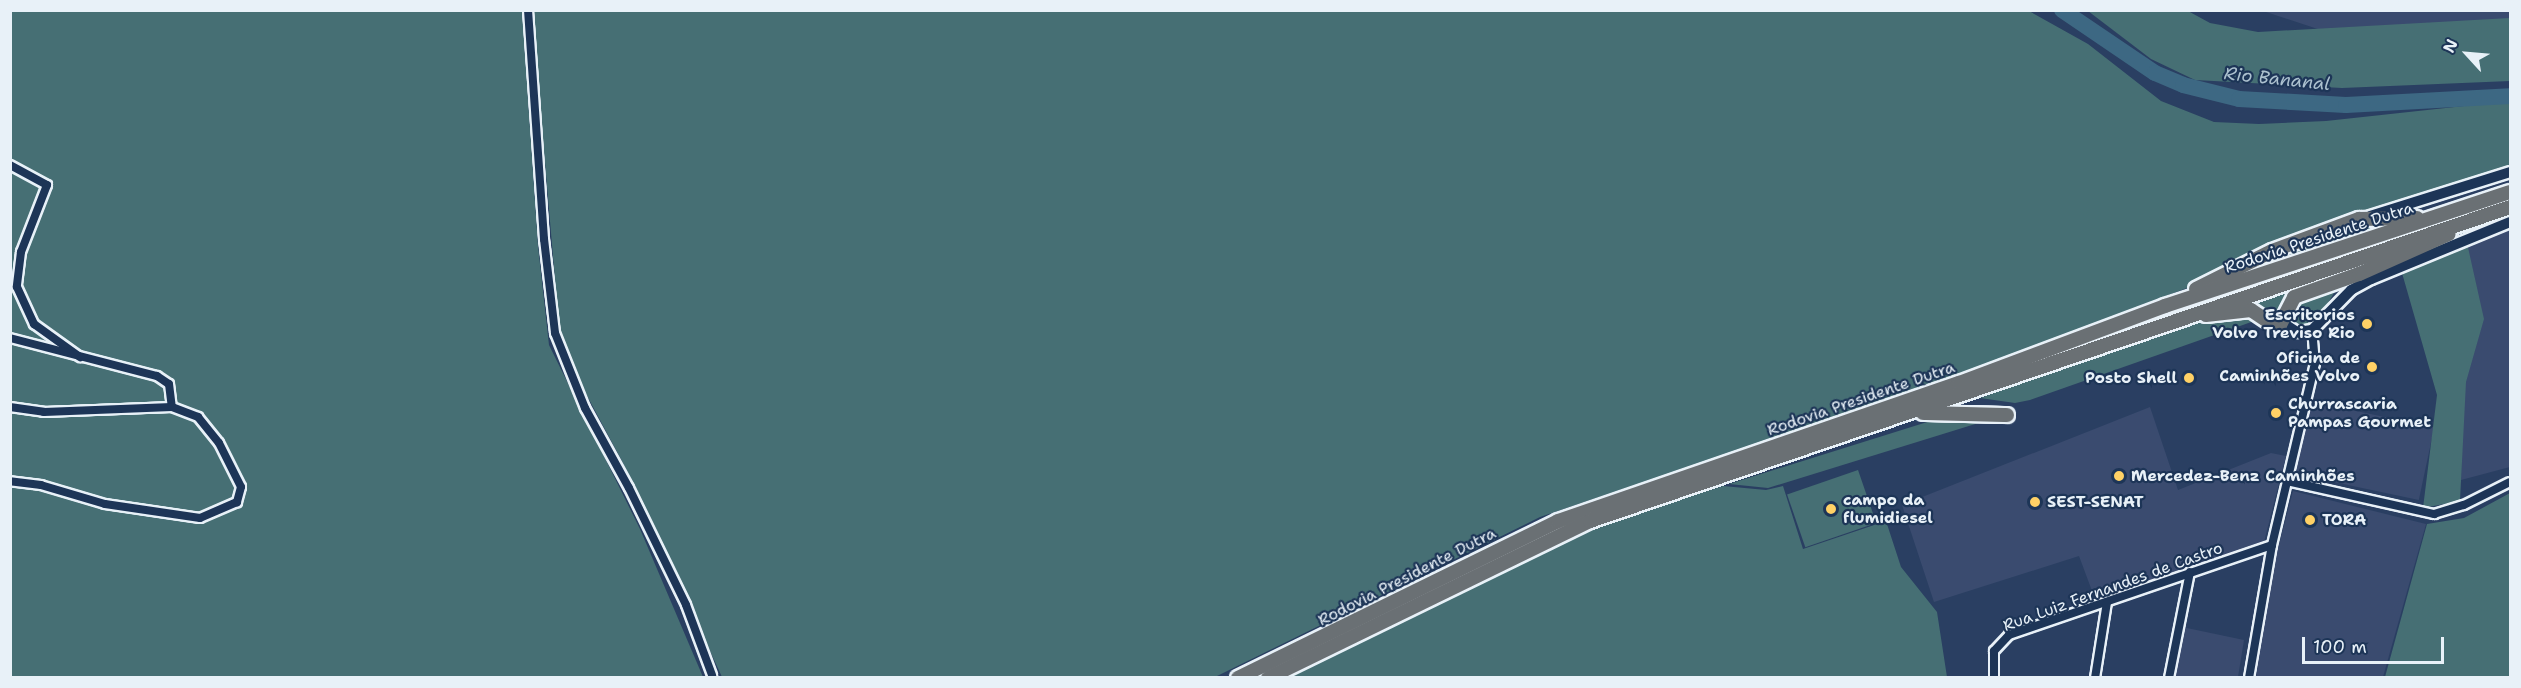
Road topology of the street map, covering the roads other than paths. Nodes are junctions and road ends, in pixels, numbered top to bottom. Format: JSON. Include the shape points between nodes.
{"nodes":[{"id":1,"x":528,"y":10,"type":"edge"},
{"id":2,"x":10,"y":165,"type":"edge"},
{"id":3,"x":2511,"y":172,"type":"edge"},
{"id":4,"x":2511,"y":192,"type":"edge"},
{"id":5,"x":2511,"y":207,"type":"edge"},
{"id":6,"x":2434,"y":217,"type":"junction"},
{"id":7,"x":2482,"y":217,"type":"junction"},
{"id":8,"x":2359,"y":219,"type":"junction"},
{"id":9,"x":2511,"y":222,"type":"edge"},
{"id":10,"x":2165,"y":306,"type":"junction"},
{"id":11,"x":2160,"y":323,"type":"junction"},
{"id":12,"x":2283,"y":323,"type":"junction"},
{"id":13,"x":2312,"y":330,"type":"junction"},
{"id":14,"x":10,"y":338,"type":"edge"},
{"id":15,"x":80,"y":357,"type":"junction"},
{"id":16,"x":10,"y":406,"type":"edge"},
{"id":17,"x":172,"y":407,"type":"junction"},
{"id":18,"x":1915,"y":412,"type":"junction"},
{"id":19,"x":2007,"y":415,"type":"dead end"},
{"id":20,"x":10,"y":481,"type":"edge"},
{"id":21,"x":2287,"y":481,"type":"junction"},
{"id":22,"x":2511,"y":482,"type":"edge"},
{"id":23,"x":2272,"y":545,"type":"junction"},
{"id":24,"x":2190,"y":572,"type":"junction"},
{"id":25,"x":2107,"y":602,"type":"junction"},
{"id":26,"x":712,"y":675,"type":"dead end"},
{"id":27,"x":1239,"y":678,"type":"edge"},
{"id":28,"x":1268,"y":678,"type":"edge"},
{"id":29,"x":1994,"y":678,"type":"edge"},
{"id":30,"x":2095,"y":678,"type":"edge"},
{"id":31,"x":2169,"y":678,"type":"edge"},
{"id":32,"x":2250,"y":678,"type":"edge"}],
"edges":[{"from":1,"to":26,"type":"street","via":[[544,249],[557,341],[585,408],[686,605]]},
{"from":2,"to":15,"type":"street","via":[[46,185],[21,252],[17,287],[34,324]]},
{"from":3,"to":8,"type":"main road"},
{"from":4,"to":6,"type":"highway","name":"Rodovia Presidente Dutra"},
{"from":5,"to":7,"type":"highway","name":"Rodovia Presidente Dutra"},
{"from":6,"to":8,"type":"highway"},
{"from":6,"to":10,"type":"highway","name":"Rodovia Presidente Dutra"},
{"from":7,"to":11,"type":"highway","name":"Rodovia Presidente Dutra"},
{"from":7,"to":12,"type":"highway","via":[[2420,249],[2294,297],[2285,309]]},
{"from":8,"to":10,"type":"highway","via":[[2253,259]]},
{"from":9,"to":13,"type":"main road","via":[[2371,279],[2351,291]]},
{"from":10,"to":27,"type":"highway","name":"Rodovia Presidente Dutra","via":[[1959,383],[1558,521]]},
{"from":11,"to":12,"type":"highway","via":[[2243,309],[2257,312],[2272,324]]},
{"from":11,"to":18,"type":"highway","name":"Rodovia Presidente Dutra"},
{"from":12,"to":13,"type":"main road","via":[[2297,332]]},
{"from":13,"to":21,"type":"street","via":[[2316,363]]},
{"from":14,"to":15,"type":"street"},
{"from":15,"to":17,"type":"street","via":[[157,376],[169,384]]},
{"from":16,"to":17,"type":"street","via":[[44,412]]},
{"from":17,"to":20,"type":"street","via":[[198,417],[219,442],[240,487],[237,502],[200,518],[105,504],[41,485]]},
{"from":18,"to":19,"type":"highway"},
{"from":18,"to":28,"type":"highway","name":"Rodovia Presidente Dutra","via":[[1590,521]]},
{"from":21,"to":22,"type":"street","via":[[2434,514],[2464,505]]},
{"from":21,"to":23,"type":"street"},
{"from":23,"to":24,"type":"street","name":"Rua Luiz Fernandes de Castro"},
{"from":23,"to":32,"type":"street"},
{"from":24,"to":25,"type":"street","name":"Rua Luiz Fernandes de Castro"},
{"from":24,"to":31,"type":"street"},
{"from":25,"to":29,"type":"street","name":"Rua Luiz Fernandes de Castro","via":[[2009,635],[1994,651]]},
{"from":25,"to":30,"type":"street"}]}
